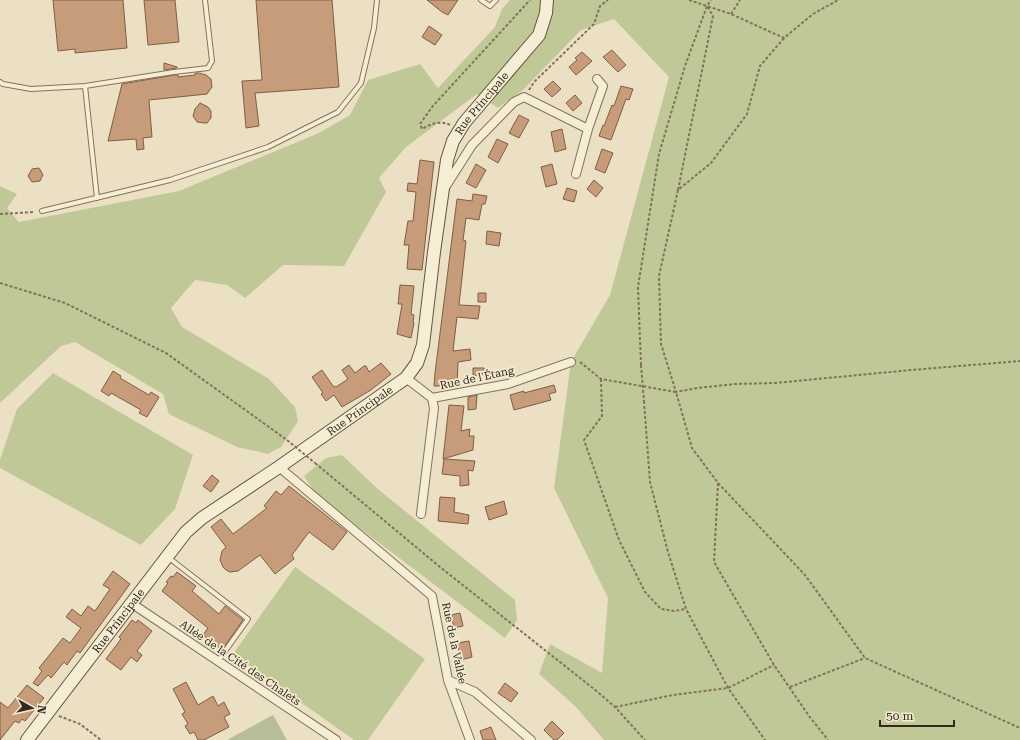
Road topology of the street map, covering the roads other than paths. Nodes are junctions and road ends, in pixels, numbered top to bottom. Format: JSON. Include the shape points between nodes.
{"nodes":[{"id":1,"x":205,"y":0,"type":"edge"},
{"id":2,"x":377,"y":0,"type":"edge"},
{"id":3,"x":481,"y":0,"type":"edge"},
{"id":4,"x":496,"y":0,"type":"edge"},
{"id":5,"x":547,"y":0,"type":"edge"},
{"id":6,"x":597,"y":79,"type":"dead end"},
{"id":7,"x":0,"y":82,"type":"edge"},
{"id":8,"x":85,"y":86,"type":"junction"},
{"id":9,"x":588,"y":129,"type":"junction"},
{"id":10,"x":576,"y":174,"type":"dead end"},
{"id":11,"x":443,"y":192,"type":"junction"},
{"id":12,"x":97,"y":198,"type":"junction"},
{"id":13,"x":42,"y":211,"type":"road end"},
{"id":14,"x":571,"y":362,"type":"road end"},
{"id":15,"x":406,"y":378,"type":"junction"},
{"id":16,"x":432,"y":398,"type":"junction"},
{"id":17,"x":280,"y":467,"type":"junction"},
{"id":18,"x":421,"y":514,"type":"dead end"},
{"id":19,"x":167,"y":557,"type":"junction"},
{"id":20,"x":132,"y":603,"type":"junction"},
{"id":21,"x":218,"y":661,"type":"junction"},
{"id":22,"x":448,"y":680,"type":"junction"},
{"id":23,"x":27,"y":740,"type":"edge"},
{"id":24,"x":336,"y":740,"type":"edge"},
{"id":25,"x":470,"y":740,"type":"edge"},
{"id":26,"x":531,"y":740,"type":"edge"}],
"edges":[{"from":1,"to":8,"type":"lane","via":[[212,61],[208,68]]},
{"from":2,"to":12,"type":"lane","via":[[374,28],[362,83],[338,112],[268,147],[170,180]]},
{"from":3,"to":4,"type":"lane","via":[[490,6]]},
{"from":5,"to":11,"type":"main road","name":"Rue Principale","via":[[540,35],[453,141],[447,160]]},
{"from":6,"to":9,"type":"street","via":[[603,86]]},
{"from":7,"to":8,"type":"lane","via":[[31,89]]},
{"from":8,"to":12,"type":"lane"},
{"from":9,"to":10,"type":"street"},
{"from":9,"to":11,"type":"street","via":[[524,97],[514,102],[472,145]]},
{"from":11,"to":15,"type":"main road","name":"Rue Principale","via":[[423,345],[417,362]]},
{"from":12,"to":13,"type":"lane"},
{"from":14,"to":16,"type":"street","name":"Rue de l'Étang","via":[[508,384]]},
{"from":15,"to":16,"type":"street","name":"Rue de l'Étang"},
{"from":15,"to":17,"type":"main road","name":"Rue Principale"},
{"from":16,"to":18,"type":"street","name":"Rue de l'Étang","via":[[434,408]]},
{"from":17,"to":19,"type":"main road","name":"Rue Principale","via":[[202,518],[186,532]]},
{"from":17,"to":22,"type":"street","name":"Rue de la Vallée","via":[[432,596]]},
{"from":19,"to":20,"type":"main road","name":"Rue Principale"},
{"from":19,"to":21,"type":"lane","via":[[248,619]]},
{"from":20,"to":21,"type":"street","name":"Allée de la Cité des Chalets"},
{"from":20,"to":23,"type":"main road","name":"Rue Principale"},
{"from":21,"to":24,"type":"street","name":"Allée de la Cité des Chalets"},
{"from":22,"to":25,"type":"street","name":"Rue de la Vallée"},
{"from":22,"to":26,"type":"street","via":[[475,692]]}]}
